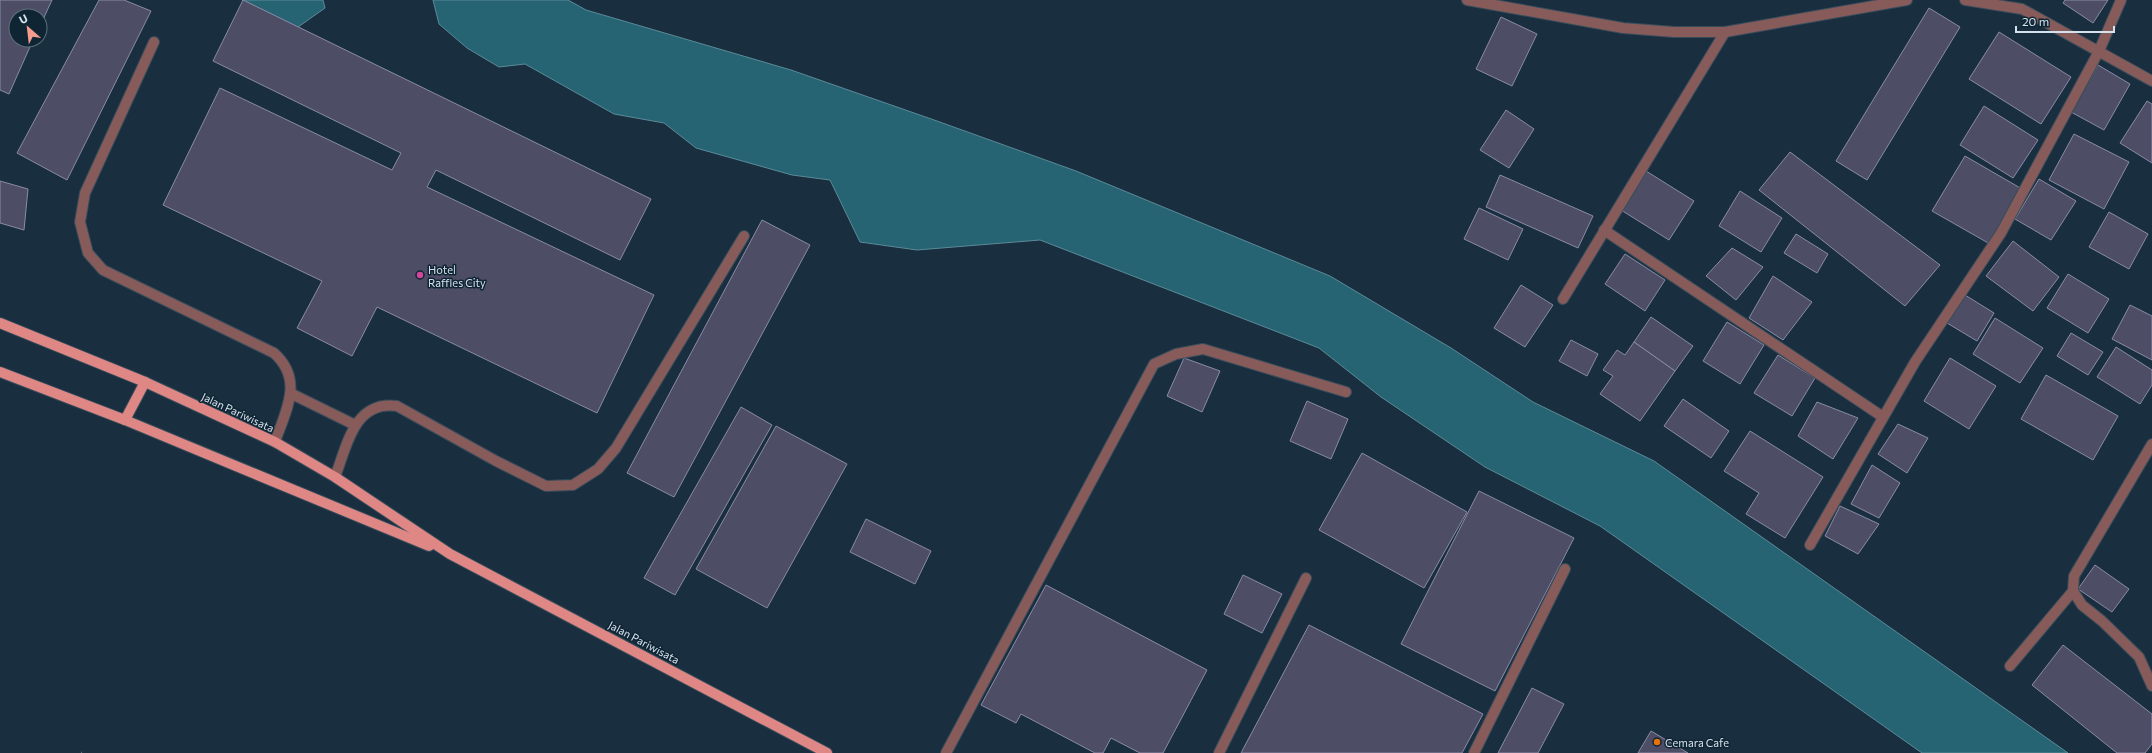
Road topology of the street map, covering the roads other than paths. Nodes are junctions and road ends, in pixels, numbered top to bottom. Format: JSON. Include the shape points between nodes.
{"nodes":[{"id":1,"x":1467,"y":0,"type":"edge"},
{"id":2,"x":1907,"y":0,"type":"edge"},
{"id":3,"x":1965,"y":0,"type":"edge"},
{"id":4,"x":2121,"y":0,"type":"edge"},
{"id":5,"x":1725,"y":32,"type":"junction"},
{"id":6,"x":154,"y":42,"type":"dead end"},
{"id":7,"x":2099,"y":52,"type":"junction"},
{"id":8,"x":2152,"y":81,"type":"edge"},
{"id":9,"x":1604,"y":230,"type":"junction"},
{"id":10,"x":744,"y":236,"type":"dead end"},
{"id":11,"x":1562,"y":299,"type":"dead end"},
{"id":12,"x":0,"y":322,"type":"edge"},
{"id":13,"x":0,"y":372,"type":"edge"},
{"id":14,"x":145,"y":382,"type":"junction"},
{"id":15,"x":1346,"y":392,"type":"dead end"},
{"id":16,"x":292,"y":394,"type":"junction"},
{"id":17,"x":1883,"y":417,"type":"junction"},
{"id":18,"x":125,"y":420,"type":"junction"},
{"id":19,"x":355,"y":424,"type":"junction"},
{"id":20,"x":275,"y":442,"type":"junction"},
{"id":21,"x":2152,"y":444,"type":"edge"},
{"id":22,"x":335,"y":477,"type":"junction"},
{"id":23,"x":1810,"y":545,"type":"dead end"},
{"id":24,"x":450,"y":554,"type":"junction"},
{"id":25,"x":1565,"y":569,"type":"dead end"},
{"id":26,"x":1306,"y":578,"type":"dead end"},
{"id":27,"x":2073,"y":591,"type":"junction"},
{"id":28,"x":2010,"y":666,"type":"dead end"},
{"id":29,"x":2152,"y":686,"type":"edge"},
{"id":30,"x":827,"y":753,"type":"edge"},
{"id":31,"x":946,"y":753,"type":"edge"},
{"id":32,"x":1219,"y":753,"type":"edge"},
{"id":33,"x":1474,"y":753,"type":"edge"}],
"edges":[{"from":1,"to":5,"type":"street","via":[[1623,28]]},
{"from":2,"to":5,"type":"street"},
{"from":3,"to":7,"type":"street","via":[[2022,9]]},
{"from":4,"to":7,"type":"street"},
{"from":5,"to":9,"type":"street"},
{"from":6,"to":16,"type":"street","via":[[85,193],[80,222],[88,253],[103,270],[274,353],[285,362]]},
{"from":7,"to":8,"type":"street"},
{"from":7,"to":17,"type":"street","via":[[2001,233],[1915,362]]},
{"from":9,"to":11,"type":"street"},
{"from":9,"to":17,"type":"street"},
{"from":10,"to":19,"type":"street","via":[[616,448],[598,469],[573,485],[546,486],[396,406],[375,408],[366,412]]},
{"from":12,"to":14,"type":"main road","name":"Jalan Pariwisata"},
{"from":13,"to":18,"type":"main road","name":"Jalan Pariwisata"},
{"from":14,"to":18,"type":"main road"},
{"from":14,"to":20,"type":"main road","name":"Jalan Pariwisata"},
{"from":15,"to":31,"type":"street","via":[[1203,349],[1176,354],[1154,364]]},
{"from":16,"to":19,"type":"street"},
{"from":16,"to":20,"type":"street"},
{"from":17,"to":23,"type":"street"},
{"from":18,"to":24,"type":"main road","name":"Jalan Pariwisata"},
{"from":19,"to":22,"type":"street"},
{"from":20,"to":22,"type":"main road","name":"Jalan Pariwisata"},
{"from":21,"to":27,"type":"street","via":[[2074,576]]},
{"from":22,"to":24,"type":"main road","name":"Jalan Pariwisata"},
{"from":24,"to":30,"type":"main road","name":"Jalan Pariwisata"},
{"from":25,"to":33,"type":"street"},
{"from":26,"to":32,"type":"street"},
{"from":27,"to":28,"type":"street"},
{"from":27,"to":29,"type":"street","via":[[2082,605],[2139,657]]}]}
